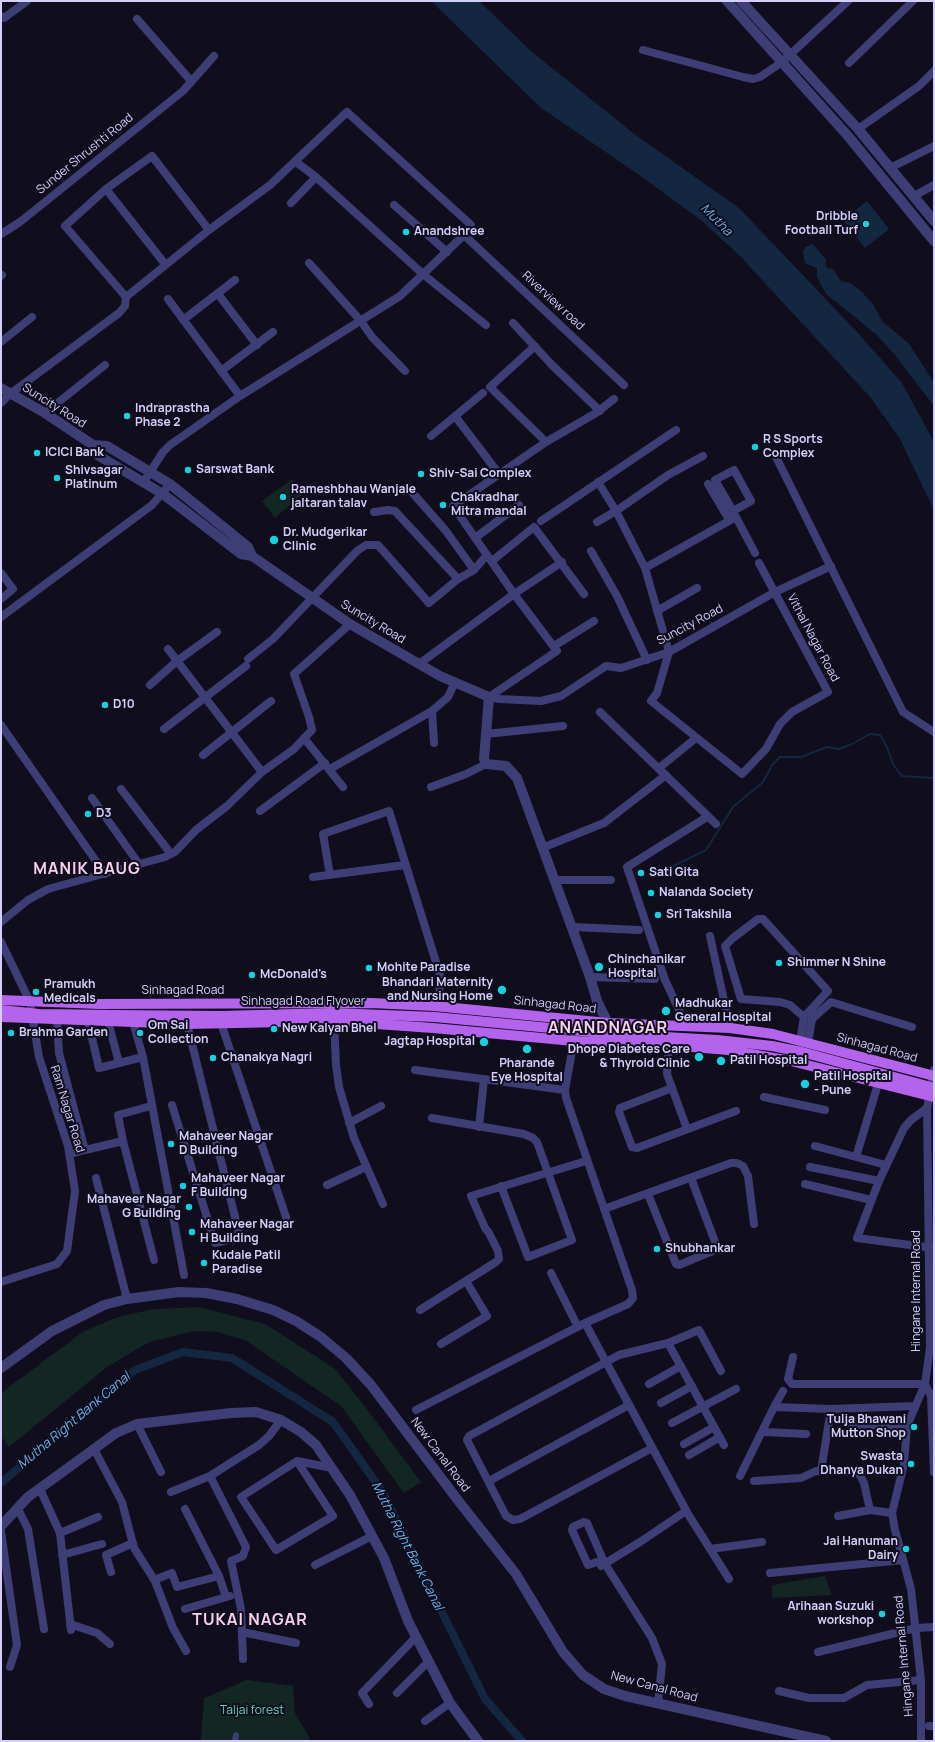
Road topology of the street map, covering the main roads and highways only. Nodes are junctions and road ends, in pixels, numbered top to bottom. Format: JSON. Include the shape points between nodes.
{"nodes":[{"id":1,"x":1,"y":1000,"type":"edge"},
{"id":2,"x":1,"y":1006,"type":"edge"},
{"id":3,"x":1,"y":1010,"type":"edge"},
{"id":4,"x":1,"y":1017,"type":"edge"},
{"id":5,"x":933,"y":1076,"type":"edge"},
{"id":6,"x":932,"y":1094,"type":"edge"}],
"edges":[{"from":1,"to":5,"type":"main road","name":"Sinhagad Road","via":[[371,1003],[439,1006],[608,1023],[730,1028],[773,1034]]},
{"from":2,"to":5,"type":"main road","name":"Sinhagad Road Flyover","via":[[195,1011],[374,1009],[522,1022],[728,1035],[772,1041]]},
{"from":3,"to":6,"type":"main road","name":"Sinhagad Road Flyover","bridge":true,"via":[[39,1014],[116,1016],[332,1013],[435,1017],[613,1034],[717,1040],[802,1052]]},
{"from":4,"to":6,"type":"main road","via":[[187,1024],[334,1022],[574,1042],[669,1045],[768,1056],[878,1084]]}]}
